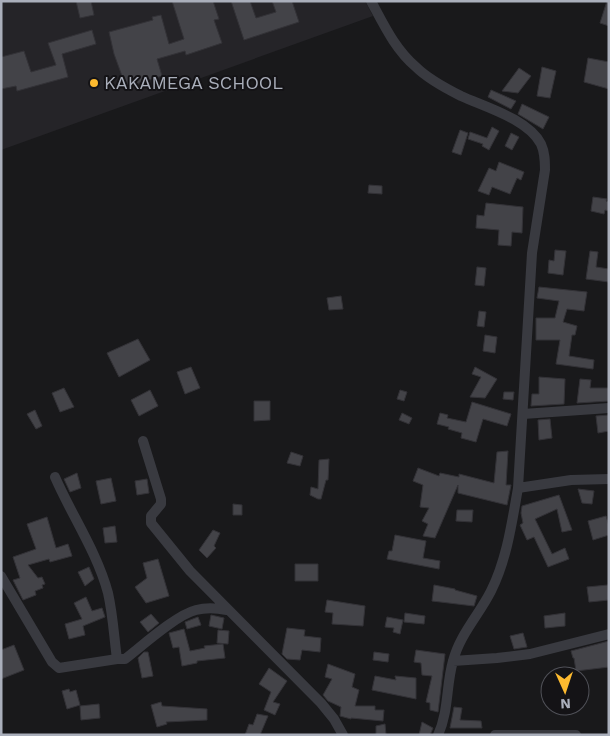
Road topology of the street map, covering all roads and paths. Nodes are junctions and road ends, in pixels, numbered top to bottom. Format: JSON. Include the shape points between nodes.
{"nodes":[{"id":1,"x":372,"y":1,"type":"edge"},
{"id":2,"x":609,"y":408,"type":"edge"},
{"id":3,"x":523,"y":414,"type":"junction"},
{"id":4,"x":143,"y":440,"type":"dead end"},
{"id":5,"x":55,"y":477,"type":"dead end"},
{"id":6,"x":609,"y":479,"type":"edge"},
{"id":7,"x":518,"y":488,"type":"junction"},
{"id":8,"x":1,"y":576,"type":"edge"},
{"id":9,"x":228,"y":610,"type":"junction"},
{"id":10,"x":609,"y":634,"type":"edge"},
{"id":11,"x":117,"y":659,"type":"junction"},
{"id":12,"x":453,"y":661,"type":"junction"},
{"id":13,"x":342,"y":735,"type":"edge"},
{"id":14,"x":438,"y":735,"type":"edge"},
{"id":15,"x":495,"y":735,"type":"edge"},
{"id":16,"x":576,"y":735,"type":"edge"}],
"edges":[{"from":1,"to":3,"type":"street","via":[[391,39],[416,68],[461,96],[528,129],[540,143],[545,170],[532,253]]},
{"from":2,"to":3,"type":"street"},
{"from":3,"to":7,"type":"street"},
{"from":4,"to":9,"type":"street","via":[[161,499],[161,504],[151,516],[151,524]]},
{"from":5,"to":11,"type":"street","via":[[90,545],[105,583]]},
{"from":6,"to":7,"type":"street","via":[[571,480]]},
{"from":7,"to":12,"type":"street","via":[[501,567],[461,639]]},
{"from":8,"to":11,"type":"street","via":[[56,667]]},
{"from":9,"to":11,"type":"street","via":[[205,608],[185,614],[125,659]]},
{"from":9,"to":13,"type":"street","via":[[321,703]]},
{"from":10,"to":12,"type":"street","via":[[530,654]]},
{"from":12,"to":14,"type":"street","via":[[446,712]]},
{"from":15,"to":16,"type":"street"}]}
